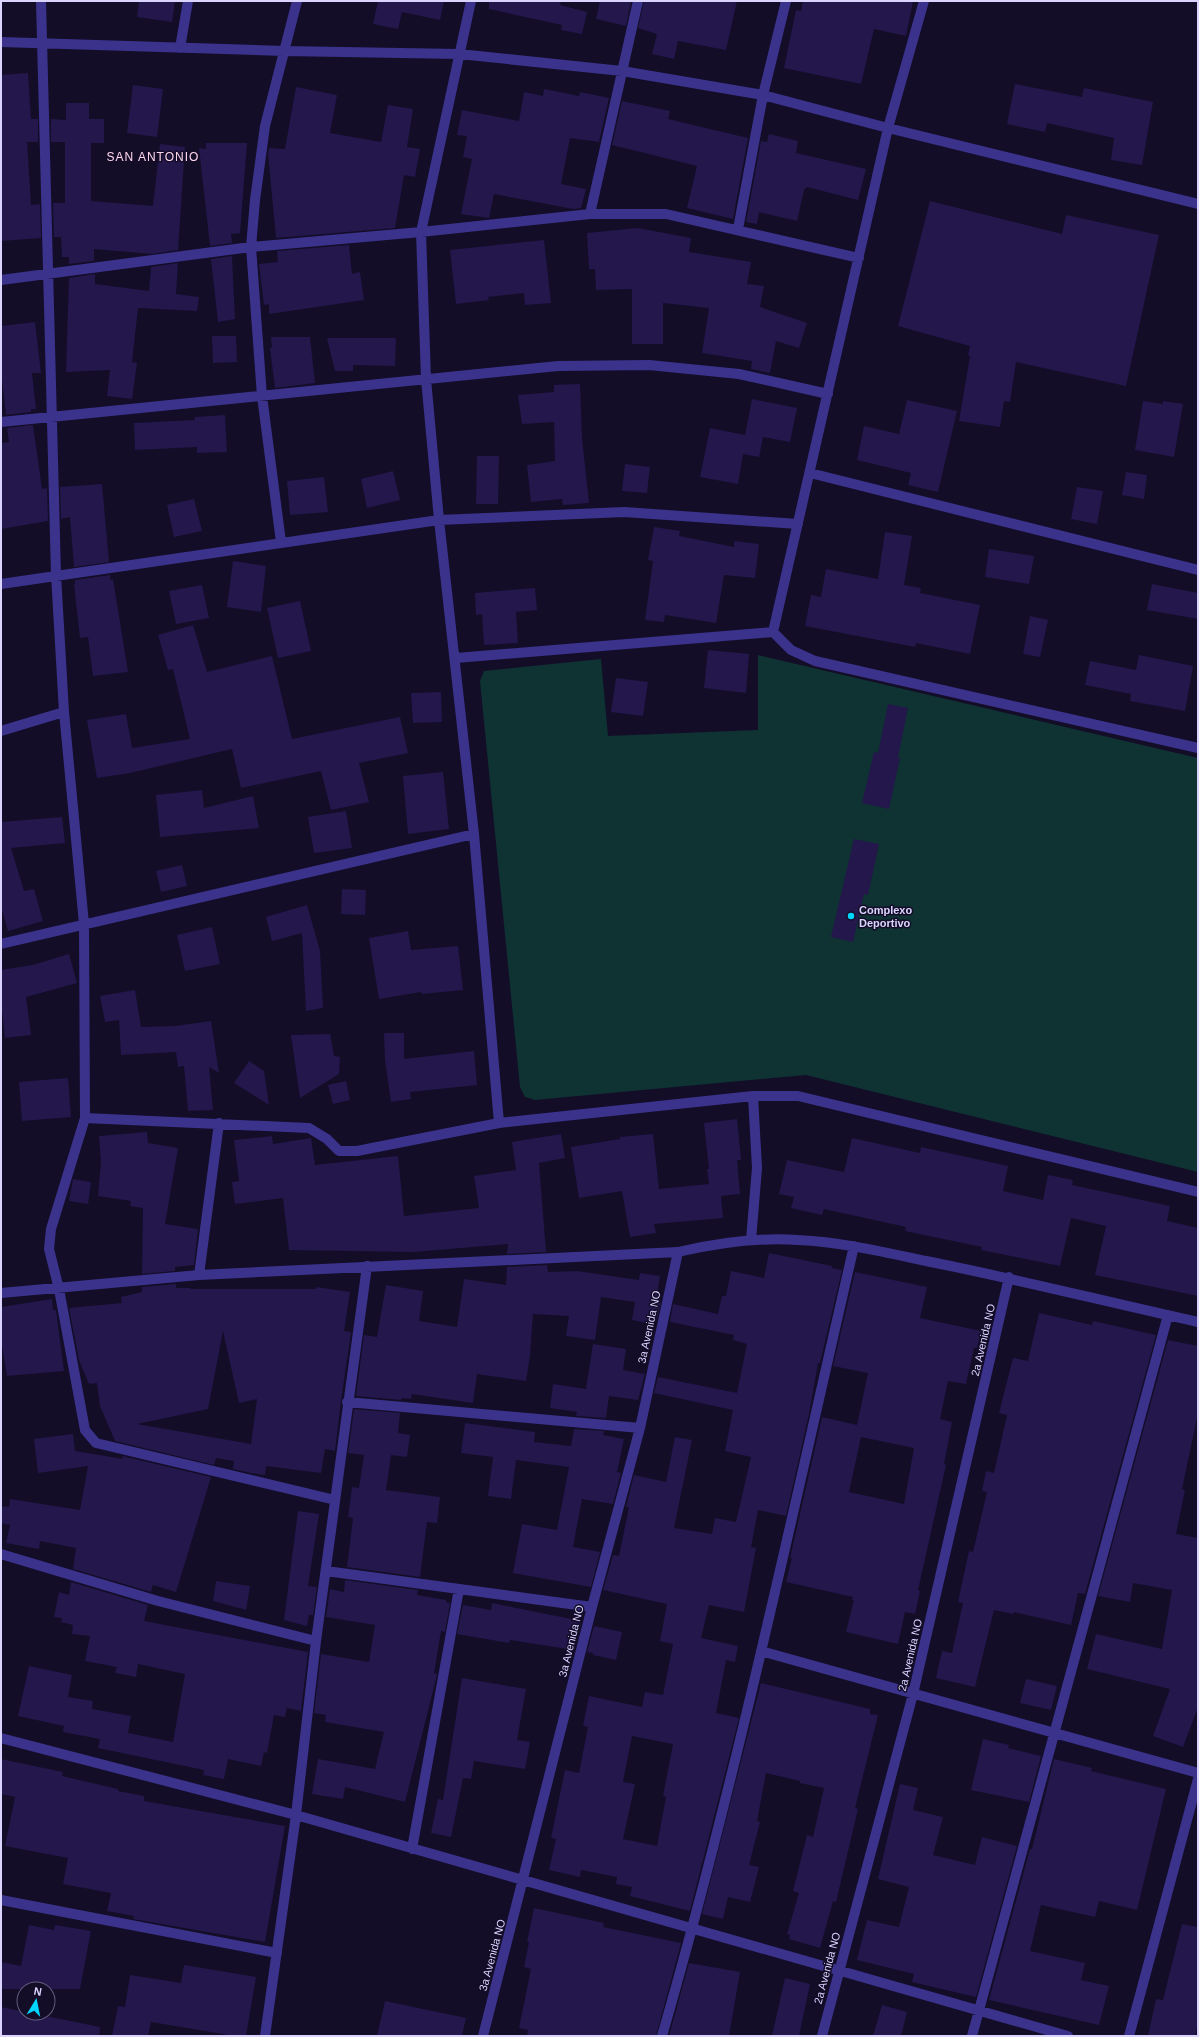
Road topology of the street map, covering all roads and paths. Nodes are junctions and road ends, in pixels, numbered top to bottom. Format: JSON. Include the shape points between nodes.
{"nodes":[{"id":1,"x":41,"y":1,"type":"edge"},
{"id":2,"x":188,"y":1,"type":"edge"},
{"id":3,"x":297,"y":1,"type":"edge"},
{"id":4,"x":471,"y":1,"type":"edge"},
{"id":5,"x":638,"y":1,"type":"edge"},
{"id":6,"x":786,"y":1,"type":"edge"},
{"id":7,"x":924,"y":1,"type":"edge"},
{"id":8,"x":1,"y":42,"type":"edge"},
{"id":9,"x":42,"y":42,"type":"junction"},
{"id":10,"x":180,"y":48,"type":"junction"},
{"id":11,"x":284,"y":51,"type":"junction"},
{"id":12,"x":459,"y":54,"type":"junction"},
{"id":13,"x":622,"y":71,"type":"junction"},
{"id":14,"x":764,"y":96,"type":"junction"},
{"id":15,"x":888,"y":128,"type":"junction"},
{"id":16,"x":1198,"y":204,"type":"edge"},
{"id":17,"x":590,"y":214,"type":"junction"},
{"id":18,"x":738,"y":229,"type":"junction"},
{"id":19,"x":421,"y":232,"type":"junction"},
{"id":20,"x":251,"y":247,"type":"junction"},
{"id":21,"x":858,"y":258,"type":"junction"},
{"id":22,"x":47,"y":274,"type":"junction"},
{"id":23,"x":1,"y":280,"type":"edge"},
{"id":24,"x":426,"y":379,"type":"junction"},
{"id":25,"x":828,"y":394,"type":"junction"},
{"id":26,"x":262,"y":396,"type":"junction"},
{"id":27,"x":51,"y":417,"type":"junction"},
{"id":28,"x":1,"y":422,"type":"edge"},
{"id":29,"x":810,"y":472,"type":"junction"},
{"id":30,"x":439,"y":520,"type":"junction"},
{"id":31,"x":798,"y":524,"type":"junction"},
{"id":32,"x":281,"y":542,"type":"junction"},
{"id":33,"x":1198,"y":570,"type":"edge"},
{"id":34,"x":56,"y":575,"type":"junction"},
{"id":35,"x":1,"y":584,"type":"edge"},
{"id":36,"x":773,"y":632,"type":"junction"},
{"id":37,"x":456,"y":658,"type":"junction"},
{"id":38,"x":64,"y":712,"type":"junction"},
{"id":39,"x":1,"y":731,"type":"edge"},
{"id":40,"x":1198,"y":748,"type":"edge"},
{"id":41,"x":474,"y":834,"type":"junction"},
{"id":42,"x":84,"y":924,"type":"junction"},
{"id":43,"x":1,"y":944,"type":"edge"},
{"id":44,"x":753,"y":1096,"type":"junction"},
{"id":45,"x":85,"y":1118,"type":"junction"},
{"id":46,"x":219,"y":1123,"type":"junction"},
{"id":47,"x":499,"y":1123,"type":"junction"},
{"id":48,"x":1198,"y":1192,"type":"edge"},
{"id":49,"x":751,"y":1240,"type":"junction"},
{"id":50,"x":854,"y":1246,"type":"junction"},
{"id":51,"x":678,"y":1252,"type":"junction"},
{"id":52,"x":367,"y":1266,"type":"junction"},
{"id":53,"x":199,"y":1275,"type":"junction"},
{"id":54,"x":1009,"y":1277,"type":"junction"},
{"id":55,"x":59,"y":1289,"type":"junction"},
{"id":56,"x":1,"y":1293,"type":"edge"},
{"id":57,"x":1168,"y":1315,"type":"junction"},
{"id":58,"x":1198,"y":1322,"type":"edge"},
{"id":59,"x":348,"y":1402,"type":"junction"},
{"id":60,"x":640,"y":1428,"type":"junction"},
{"id":61,"x":335,"y":1500,"type":"junction"},
{"id":62,"x":1,"y":1554,"type":"edge"},
{"id":63,"x":326,"y":1571,"type":"junction"},
{"id":64,"x":459,"y":1589,"type":"junction"},
{"id":65,"x":592,"y":1606,"type":"junction"},
{"id":66,"x":316,"y":1641,"type":"junction"},
{"id":67,"x":761,"y":1651,"type":"junction"},
{"id":68,"x":913,"y":1694,"type":"junction"},
{"id":69,"x":1056,"y":1733,"type":"junction"},
{"id":70,"x":1,"y":1738,"type":"edge"},
{"id":71,"x":1198,"y":1773,"type":"edge"},
{"id":72,"x":1198,"y":1779,"type":"edge"},
{"id":73,"x":296,"y":1815,"type":"junction"},
{"id":74,"x":412,"y":1849,"type":"junction"},
{"id":75,"x":523,"y":1882,"type":"junction"},
{"id":76,"x":1,"y":1900,"type":"edge"},
{"id":77,"x":693,"y":1928,"type":"junction"},
{"id":78,"x":277,"y":1953,"type":"junction"},
{"id":79,"x":839,"y":1970,"type":"junction"},
{"id":80,"x":979,"y":2012,"type":"junction"},
{"id":81,"x":265,"y":2036,"type":"edge"},
{"id":82,"x":483,"y":2036,"type":"edge"},
{"id":83,"x":662,"y":2036,"type":"edge"},
{"id":84,"x":822,"y":2036,"type":"edge"},
{"id":85,"x":972,"y":2036,"type":"edge"},
{"id":86,"x":1068,"y":2036,"type":"edge"},
{"id":87,"x":1129,"y":2036,"type":"edge"}],
"edges":[{"from":1,"to":9,"type":"street"},
{"from":2,"to":10,"type":"street"},
{"from":3,"to":11,"type":"street"},
{"from":4,"to":12,"type":"street"},
{"from":5,"to":13,"type":"street"},
{"from":6,"to":14,"type":"street"},
{"from":7,"to":15,"type":"street"},
{"from":8,"to":9,"type":"street"},
{"from":9,"to":10,"type":"street"},
{"from":9,"to":22,"type":"street"},
{"from":10,"to":11,"type":"street"},
{"from":11,"to":12,"type":"street"},
{"from":11,"to":20,"type":"street","via":[[265,126]]},
{"from":12,"to":13,"type":"street"},
{"from":12,"to":19,"type":"street"},
{"from":13,"to":14,"type":"street"},
{"from":13,"to":17,"type":"street"},
{"from":14,"to":15,"type":"street"},
{"from":14,"to":18,"type":"street"},
{"from":15,"to":16,"type":"street"},
{"from":15,"to":21,"type":"street"},
{"from":17,"to":18,"type":"street","via":[[666,214]]},
{"from":17,"to":19,"type":"street"},
{"from":18,"to":21,"type":"street"},
{"from":19,"to":20,"type":"street"},
{"from":19,"to":24,"type":"street"},
{"from":20,"to":22,"type":"street"},
{"from":20,"to":26,"type":"street"},
{"from":21,"to":25,"type":"street"},
{"from":22,"to":23,"type":"street"},
{"from":22,"to":27,"type":"street"},
{"from":24,"to":25,"type":"street","via":[[558,366],[649,365],[739,374]]},
{"from":24,"to":26,"type":"street"},
{"from":24,"to":30,"type":"street"},
{"from":25,"to":29,"type":"street"},
{"from":26,"to":27,"type":"street"},
{"from":26,"to":32,"type":"street"},
{"from":27,"to":28,"type":"street"},
{"from":27,"to":34,"type":"street"},
{"from":29,"to":31,"type":"street"},
{"from":29,"to":33,"type":"street"},
{"from":30,"to":31,"type":"street","via":[[624,512]]},
{"from":30,"to":32,"type":"street"},
{"from":30,"to":37,"type":"street"},
{"from":31,"to":36,"type":"street"},
{"from":32,"to":34,"type":"street"},
{"from":34,"to":35,"type":"street"},
{"from":34,"to":38,"type":"street"},
{"from":36,"to":37,"type":"street"},
{"from":36,"to":40,"type":"street","via":[[791,650],[815,661]]},
{"from":37,"to":41,"type":"street"},
{"from":38,"to":39,"type":"street"},
{"from":38,"to":42,"type":"street"},
{"from":41,"to":42,"type":"street"},
{"from":41,"to":47,"type":"street"},
{"from":42,"to":43,"type":"street"},
{"from":42,"to":45,"type":"street"},
{"from":44,"to":47,"type":"street"},
{"from":44,"to":48,"type":"street","via":[[798,1096]]},
{"from":44,"to":49,"type":"street","via":[[757,1168]]},
{"from":45,"to":46,"type":"street"},
{"from":45,"to":55,"type":"street","via":[[51,1229],[49,1249]]},
{"from":46,"to":47,"type":"street","via":[[309,1128],[327,1139],[339,1151],[357,1151]]},
{"from":46,"to":53,"type":"street"},
{"from":49,"to":50,"type":"street","via":[[798,1240]]},
{"from":49,"to":51,"type":"street","via":[[714,1244]]},
{"from":50,"to":54,"type":"street"},
{"from":50,"to":67,"type":"street"},
{"from":51,"to":52,"type":"street"},
{"from":51,"to":60,"type":"street","name":"3a Avenida NO"},
{"from":52,"to":53,"type":"street"},
{"from":52,"to":59,"type":"street"},
{"from":53,"to":55,"type":"street"},
{"from":54,"to":57,"type":"street"},
{"from":54,"to":68,"type":"street","name":"2a Avenida NO"},
{"from":55,"to":56,"type":"street"},
{"from":55,"to":61,"type":"street","via":[[85,1430],[96,1443]]},
{"from":57,"to":58,"type":"street"},
{"from":57,"to":69,"type":"street"},
{"from":59,"to":60,"type":"street"},
{"from":59,"to":61,"type":"street"},
{"from":60,"to":65,"type":"street","name":"3a Avenida NO"},
{"from":61,"to":63,"type":"street"},
{"from":62,"to":66,"type":"street","via":[[158,1601]]},
{"from":63,"to":64,"type":"street"},
{"from":63,"to":66,"type":"street"},
{"from":64,"to":65,"type":"street"},
{"from":64,"to":74,"type":"street"},
{"from":65,"to":75,"type":"street","name":"3a Avenida NO"},
{"from":66,"to":73,"type":"street"},
{"from":67,"to":68,"type":"street"},
{"from":67,"to":77,"type":"street"},
{"from":68,"to":69,"type":"street"},
{"from":68,"to":79,"type":"street","name":"2a Avenida NO"},
{"from":69,"to":71,"type":"street"},
{"from":69,"to":80,"type":"street"},
{"from":70,"to":73,"type":"street"},
{"from":72,"to":87,"type":"street"},
{"from":73,"to":74,"type":"street"},
{"from":73,"to":78,"type":"street"},
{"from":74,"to":75,"type":"street"},
{"from":75,"to":77,"type":"street"},
{"from":75,"to":82,"type":"street","name":"3a Avenida NO"},
{"from":76,"to":78,"type":"street"},
{"from":77,"to":79,"type":"street"},
{"from":77,"to":83,"type":"street"},
{"from":78,"to":81,"type":"street"},
{"from":79,"to":80,"type":"street"},
{"from":79,"to":84,"type":"street","name":"2a Avenida NO"},
{"from":80,"to":85,"type":"street"},
{"from":80,"to":86,"type":"street"}]}
